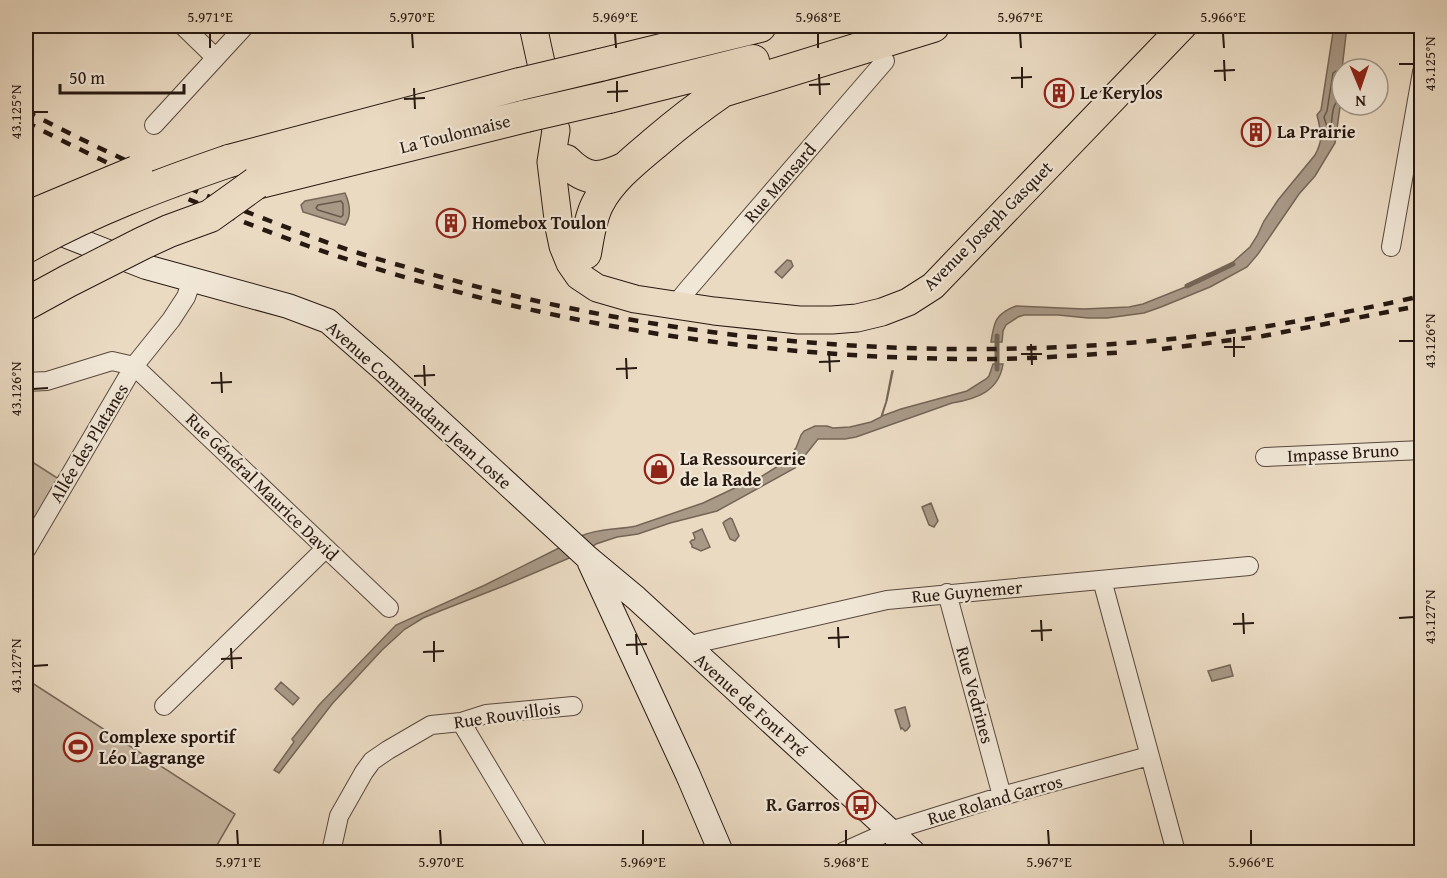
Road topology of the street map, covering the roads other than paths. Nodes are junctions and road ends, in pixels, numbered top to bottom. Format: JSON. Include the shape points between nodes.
{"nodes":[{"id":1,"x":183,"y":26,"type":"edge"},
{"id":2,"x":245,"y":26,"type":"edge"},
{"id":3,"x":533,"y":26,"type":"edge"},
{"id":4,"x":760,"y":26,"type":"edge"},
{"id":5,"x":899,"y":26,"type":"edge"},
{"id":6,"x":933,"y":26,"type":"edge"},
{"id":7,"x":1183,"y":26,"type":"edge"},
{"id":8,"x":215,"y":57,"type":"junction"},
{"id":9,"x":885,"y":61,"type":"dead end"},
{"id":10,"x":1422,"y":72,"type":"edge"},
{"id":11,"x":154,"y":124,"type":"dead end"},
{"id":12,"x":556,"y":130,"type":"junction"},
{"id":13,"x":225,"y":151,"type":"junction"},
{"id":14,"x":566,"y":161,"type":"junction"},
{"id":15,"x":626,"y":168,"type":"junction"},
{"id":16,"x":256,"y":183,"type":"junction"},
{"id":17,"x":26,"y":218,"type":"edge"},
{"id":18,"x":26,"y":247,"type":"edge"},
{"id":19,"x":1391,"y":247,"type":"dead end"},
{"id":20,"x":585,"y":253,"type":"junction"},
{"id":21,"x":192,"y":280,"type":"junction"},
{"id":22,"x":26,"y":284,"type":"edge"},
{"id":23,"x":635,"y":299,"type":"junction"},
{"id":24,"x":26,"y":304,"type":"edge"},
{"id":25,"x":675,"y":305,"type":"junction"},
{"id":26,"x":134,"y":366,"type":"junction"},
{"id":27,"x":26,"y":382,"type":"edge"},
{"id":28,"x":1422,"y":450,"type":"edge"},
{"id":29,"x":1265,"y":457,"type":"dead end"},
{"id":30,"x":326,"y":548,"type":"junction"},
{"id":31,"x":26,"y":550,"type":"edge"},
{"id":32,"x":588,"y":558,"type":"junction"},
{"id":33,"x":1249,"y":566,"type":"dead end"},
{"id":34,"x":1102,"y":580,"type":"junction"},
{"id":35,"x":947,"y":593,"type":"junction"},
{"id":36,"x":636,"y":598,"type":"junction"},
{"id":37,"x":389,"y":608,"type":"dead end"},
{"id":38,"x":610,"y":608,"type":"junction"},
{"id":39,"x":691,"y":650,"type":"junction"},
{"id":40,"x":164,"y":706,"type":"dead end"},
{"id":41,"x":573,"y":706,"type":"dead end"},
{"id":42,"x":461,"y":722,"type":"junction"},
{"id":43,"x":1149,"y":756,"type":"junction"},
{"id":44,"x":1002,"y":796,"type":"junction"},
{"id":45,"x":890,"y":831,"type":"junction"},
{"id":46,"x":331,"y":852,"type":"edge"},
{"id":47,"x":539,"y":852,"type":"edge"},
{"id":48,"x":721,"y":852,"type":"edge"},
{"id":49,"x":843,"y":852,"type":"edge"},
{"id":50,"x":913,"y":852,"type":"edge"},
{"id":51,"x":1176,"y":852,"type":"edge"}],
"edges":[{"from":1,"to":8,"type":"street"},
{"from":2,"to":8,"type":"street"},
{"from":3,"to":12,"type":"main road","name":"Avenue Joseph Gasquet"},
{"from":4,"to":13,"type":"highway","name":"La Toulonnaise","bridge":true},
{"from":5,"to":16,"type":"highway","name":"La Toulonnaise","bridge":true},
{"from":6,"to":15,"type":"highway","via":[[722,91]]},
{"from":7,"to":25,"type":"main road","name":"Avenue Joseph Gasquet","via":[[933,286],[908,302],[857,318],[821,320]]},
{"from":8,"to":11,"type":"street"},
{"from":9,"to":25,"type":"street","name":"Rue Mansard"},
{"from":10,"to":19,"type":"street"},
{"from":12,"to":14,"type":"main road","name":"Avenue Joseph Gasquet"},
{"from":12,"to":23,"type":"main road","name":"Avenue Joseph Gasquet","via":[[551,162],[554,191],[563,246],[570,262],[579,276],[597,288]]},
{"from":13,"to":17,"type":"highway","bridge":true,"via":[[161,162]]},
{"from":13,"to":18,"type":"highway","name":"La Toulonnaise","bridge":true},
{"from":14,"to":15,"type":"highway","via":[[596,179]]},
{"from":14,"to":20,"type":"main road","name":"Avenue Joseph Gasquet","via":[[576,227]]},
{"from":15,"to":20,"type":"highway","via":[[598,203]]},
{"from":16,"to":22,"type":"highway","name":"La Toulonnaise","bridge":true,"via":[[153,218]]},
{"from":16,"to":24,"type":"highway","bridge":true,"via":[[210,216],[143,243]]},
{"from":17,"to":21,"type":"main road","name":"Avenue Commandant Jean Loste","via":[[146,267]]},
{"from":20,"to":23,"type":"main road","name":"Avenue Joseph Gasquet","via":[[597,275]]},
{"from":21,"to":26,"type":"street","name":"Allée des Platanes","via":[[171,320]]},
{"from":21,"to":32,"type":"main road","name":"Avenue Commandant Jean Loste","via":[[328,321]]},
{"from":23,"to":25,"type":"main road","name":"Avenue Joseph Gasquet"},
{"from":26,"to":27,"type":"street","via":[[112,361],[47,381]]},
{"from":26,"to":30,"type":"street","name":"Rue Général Maurice David"},
{"from":26,"to":31,"type":"street","name":"Allée des Platanes"},
{"from":28,"to":29,"type":"street","name":"Impasse Bruno"},
{"from":30,"to":37,"type":"street","name":"Rue Général Maurice David"},
{"from":30,"to":40,"type":"street"},
{"from":32,"to":36,"type":"main road","name":"Avenue de Font Pré"},
{"from":32,"to":38,"type":"main road"},
{"from":33,"to":34,"type":"street","name":"Rue Guynemer"},
{"from":34,"to":35,"type":"street","name":"Rue Guynemer"},
{"from":34,"to":43,"type":"street"},
{"from":35,"to":39,"type":"street","name":"Rue Guynemer","via":[[887,600],[698,643]]},
{"from":35,"to":44,"type":"street","name":"Rue Vedrines"},
{"from":36,"to":38,"type":"street","via":[[620,596],[613,599]]},
{"from":36,"to":39,"type":"main road","name":"Avenue de Font Pré"},
{"from":38,"to":48,"type":"main road"},
{"from":39,"to":45,"type":"main road","name":"Avenue de Font Pré"},
{"from":41,"to":42,"type":"street","name":"Rue Rouvillois","via":[[486,714]]},
{"from":42,"to":46,"type":"street","name":"Rue Rouvillois","via":[[431,725],[372,761],[339,816]]},
{"from":42,"to":47,"type":"street"},
{"from":43,"to":44,"type":"street","name":"Rue Roland Garros"},
{"from":43,"to":51,"type":"street"},
{"from":44,"to":45,"type":"street","name":"Rue Roland Garros"},
{"from":45,"to":49,"type":"street","name":"Rue Roland Garros"},
{"from":45,"to":50,"type":"main road","name":"Avenue de Font Pré"}]}
